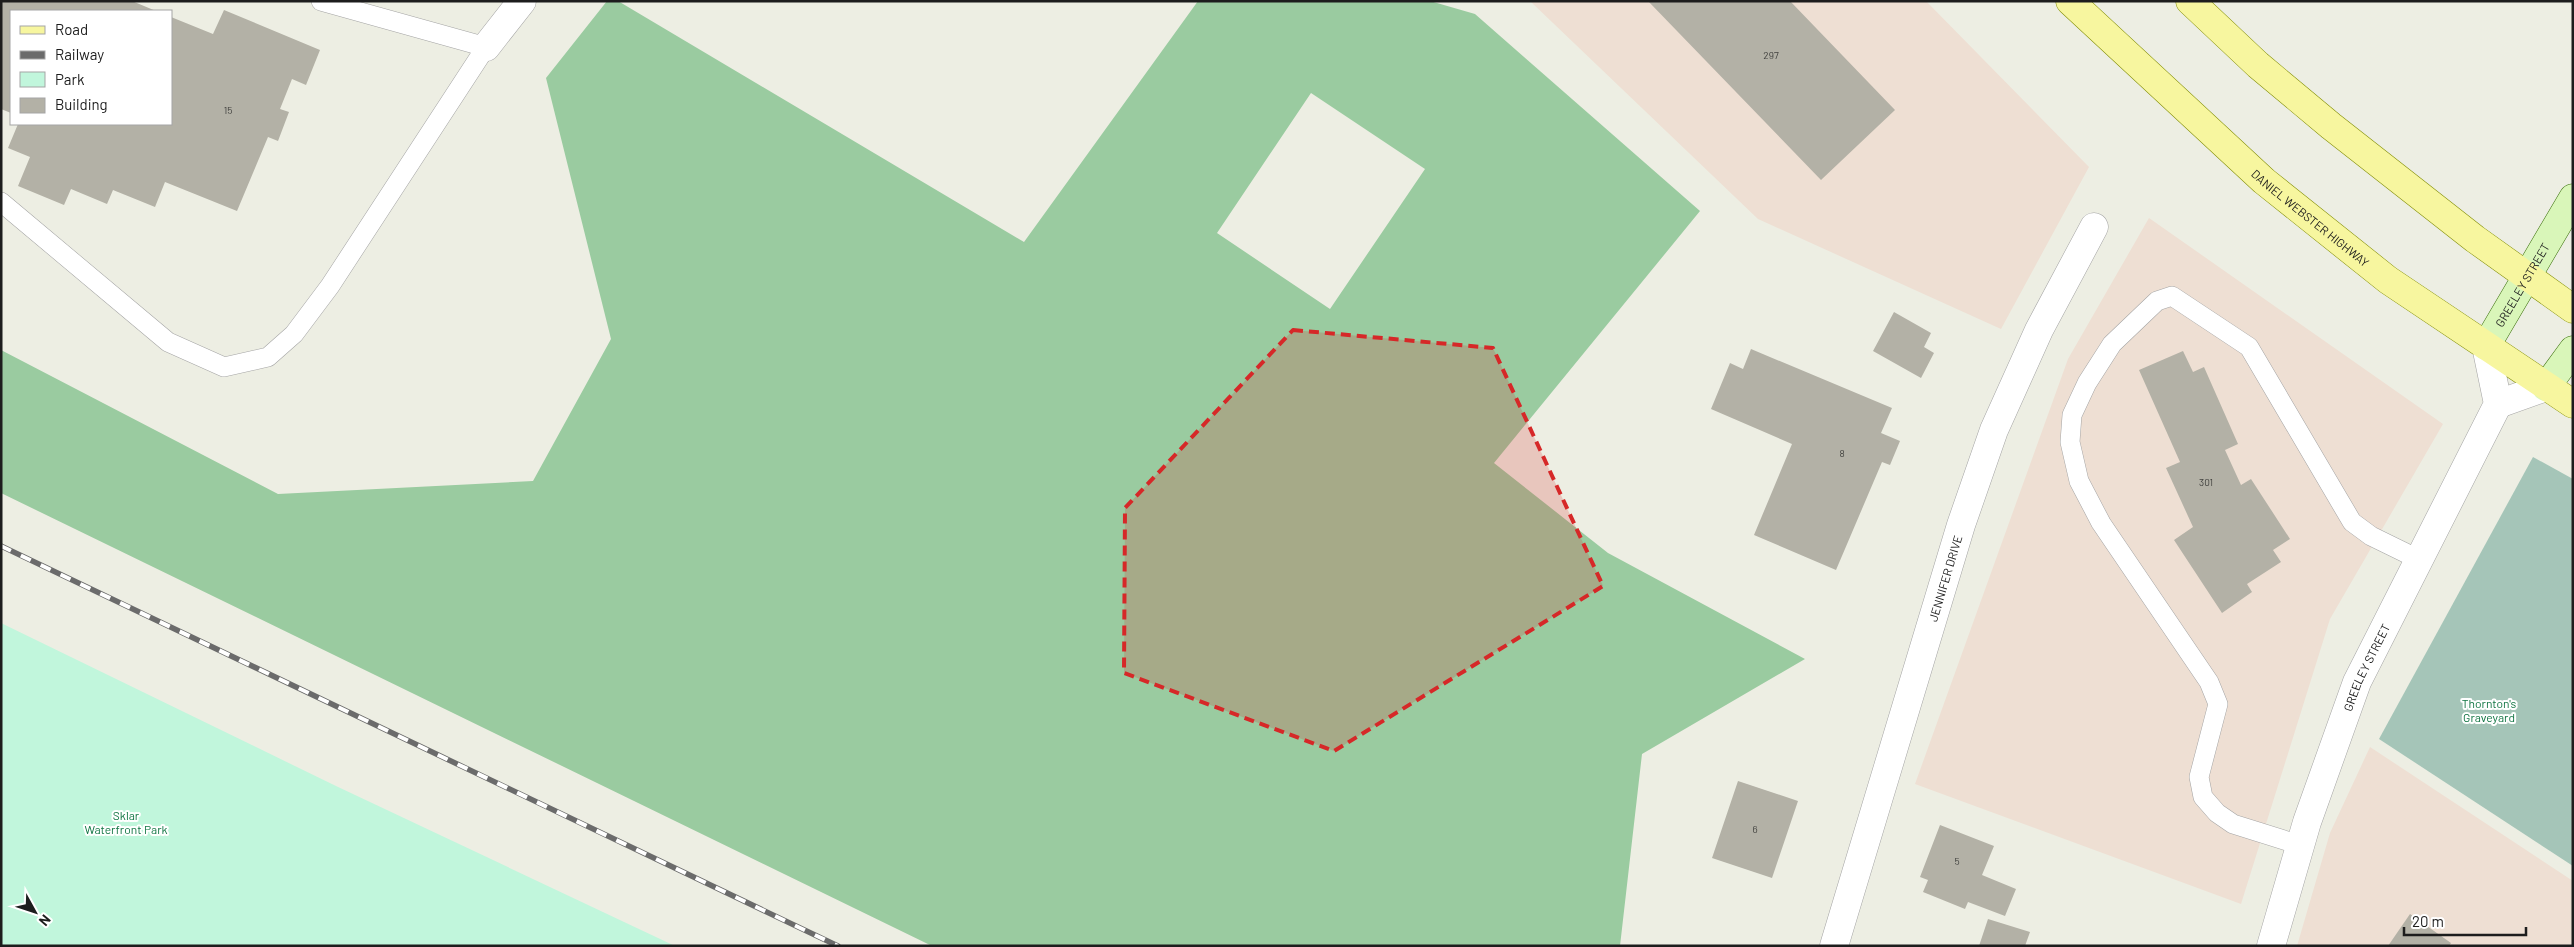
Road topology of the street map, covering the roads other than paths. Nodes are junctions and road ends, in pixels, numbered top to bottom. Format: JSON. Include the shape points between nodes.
{"nodes":[{"id":1,"x":321,"y":1,"type":"edge"},
{"id":2,"x":522,"y":1,"type":"edge"},
{"id":3,"x":2070,"y":1,"type":"edge"},
{"id":4,"x":2190,"y":1,"type":"edge"},
{"id":5,"x":486,"y":47,"type":"junction"},
{"id":6,"x":2573,"y":198,"type":"edge"},
{"id":7,"x":1,"y":202,"type":"edge"},
{"id":8,"x":2094,"y":227,"type":"dead end"},
{"id":9,"x":2526,"y":275,"type":"junction"},
{"id":10,"x":2573,"y":309,"type":"edge"},
{"id":11,"x":2486,"y":346,"type":"junction"},
{"id":12,"x":2573,"y":350,"type":"edge"},
{"id":13,"x":2546,"y":387,"type":"junction"},
{"id":14,"x":2498,"y":404,"type":"junction"},
{"id":15,"x":2573,"y":404,"type":"edge"},
{"id":16,"x":2418,"y":559,"type":"junction"},
{"id":17,"x":2300,"y":845,"type":"junction"},
{"id":18,"x":1834,"y":946,"type":"edge"},
{"id":19,"x":2272,"y":946,"type":"edge"}],
"edges":[{"from":1,"to":5,"type":"lane"},
{"from":2,"to":5,"type":"street"},
{"from":3,"to":11,"type":"main road","name":"DANIEL WEBSTER HIGHWAY","via":[[2264,181],[2388,280]]},
{"from":4,"to":9,"type":"main road","via":[[2258,65],[2331,126],[2474,239]]},
{"from":5,"to":7,"type":"lane","via":[[330,286],[294,334],[268,357],[224,366],[168,342]]},
{"from":6,"to":9,"type":"main road","name":"GREELEY STREET"},
{"from":8,"to":18,"type":"street","name":"JENNIFER DRIVE","via":[[2039,330],[1994,430],[1961,525]]},
{"from":9,"to":10,"type":"main road"},
{"from":9,"to":11,"type":"main road","name":"GREELEY STREET"},
{"from":11,"to":13,"type":"main road","name":"DANIEL WEBSTER HIGHWAY"},
{"from":11,"to":14,"type":"street"},
{"from":12,"to":13,"type":"main road"},
{"from":13,"to":14,"type":"street"},
{"from":13,"to":15,"type":"main road","name":"DANIEL WEBSTER HIGHWAY"},
{"from":14,"to":16,"type":"street","name":"GREELEY STREET"},
{"from":16,"to":17,"type":"street","name":"GREELEY STREET","via":[[2357,682]]},
{"from":16,"to":17,"type":"lane","via":[[2371,536],[2352,522],[2249,347],[2172,296],[2157,300],[2112,344],[2072,414],[2070,442],[2079,481],[2100,523],[2208,682],[2218,704],[2199,777],[2203,796],[2217,813],[2233,824]]},
{"from":17,"to":19,"type":"street","name":"GREELEY STREET"}]}
